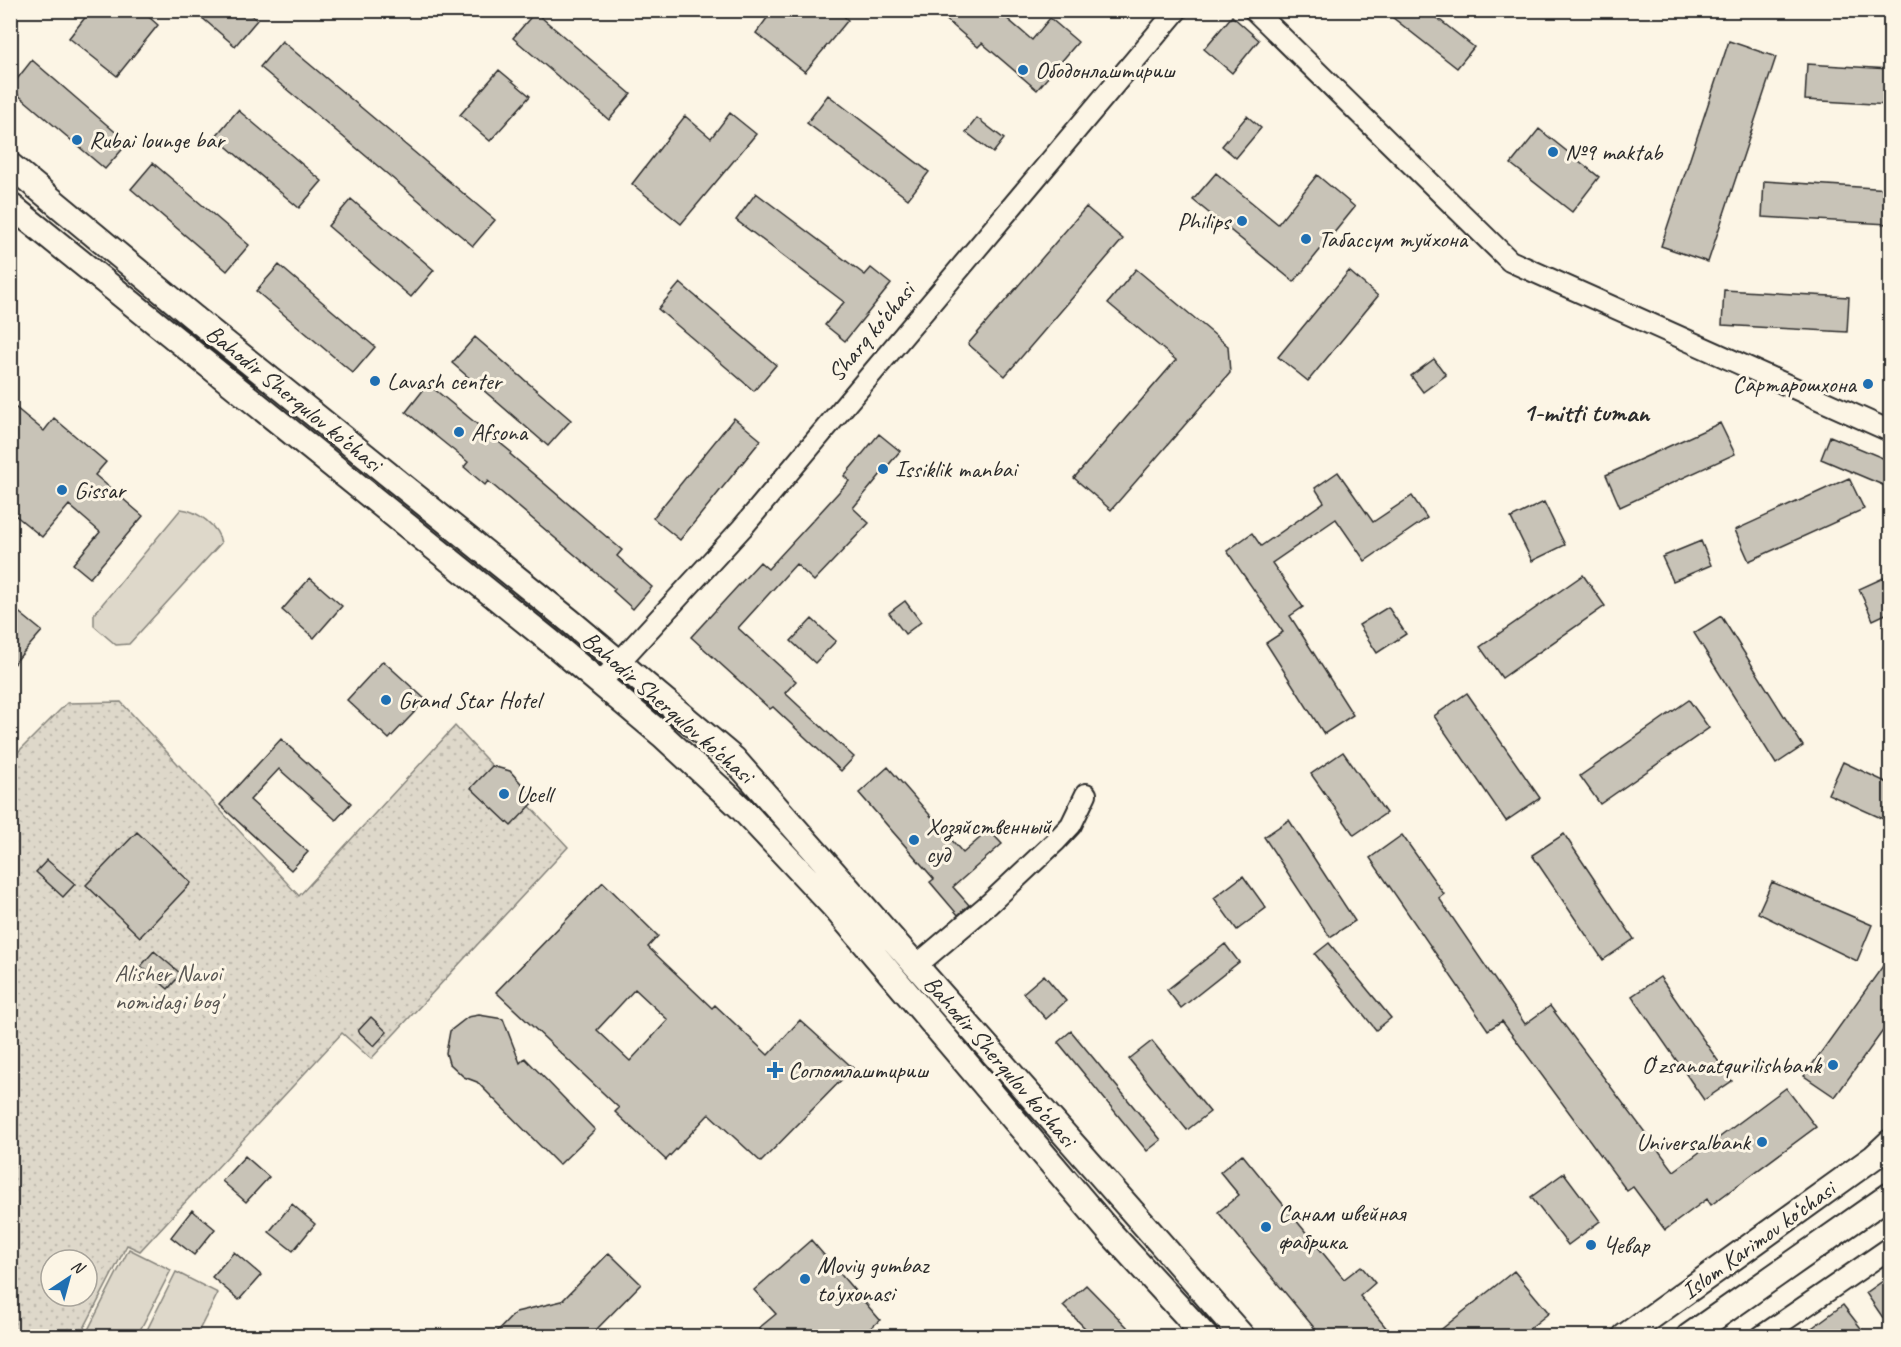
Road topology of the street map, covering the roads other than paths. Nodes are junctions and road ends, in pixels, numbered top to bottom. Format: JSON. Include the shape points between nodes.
{"nodes":[{"id":1,"x":1177,"y":10,"type":"edge"},
{"id":2,"x":1254,"y":10,"type":"edge"},
{"id":3,"x":10,"y":165,"type":"edge"},
{"id":4,"x":10,"y":205,"type":"edge"},
{"id":5,"x":1890,"y":431,"type":"edge"},
{"id":6,"x":570,"y":621,"type":"junction"},
{"id":7,"x":551,"y":642,"type":"junction"},
{"id":8,"x":618,"y":663,"type":"junction"},
{"id":9,"x":600,"y":683,"type":"junction"},
{"id":10,"x":1086,"y":794,"type":"dead end"},
{"id":11,"x":917,"y":965,"type":"junction"},
{"id":12,"x":1890,"y":1142,"type":"edge"},
{"id":13,"x":1890,"y":1195,"type":"edge"},
{"id":14,"x":1890,"y":1248,"type":"edge"},
{"id":15,"x":1205,"y":1336,"type":"edge"},
{"id":16,"x":1242,"y":1336,"type":"edge"},
{"id":17,"x":1625,"y":1336,"type":"edge"},
{"id":18,"x":1689,"y":1336,"type":"edge"},
{"id":19,"x":1762,"y":1336,"type":"edge"}],
"edges":[{"from":1,"to":8,"type":"street","name":"Sharq ko‘chasi","via":[[742,528]]},
{"from":2,"to":5,"type":"street","via":[[1510,261]]},
{"from":3,"to":6,"type":"main road","name":"Bahodir Sherqulov ko‘chasi"},
{"from":4,"to":7,"type":"main road","name":"Bahodir Sherqulov ko‘chasi"},
{"from":6,"to":7,"type":"street"},
{"from":6,"to":8,"type":"main road","name":"Bahodir Sherqulov ko‘chasi"},
{"from":7,"to":9,"type":"main road","name":"Bahodir Sherqulov ko‘chasi"},
{"from":8,"to":9,"type":"street","name":"Sharq ko‘chasi"},
{"from":8,"to":11,"type":"main road","name":"Bahodir Sherqulov ko‘chasi","via":[[734,759]]},
{"from":9,"to":15,"type":"main road","name":"Bahodir Sherqulov ko‘chasi","via":[[741,808],[833,906],[1107,1230]]},
{"from":10,"to":11,"type":"street","via":[[1071,825],[1056,841]]},
{"from":11,"to":16,"type":"main road","name":"Bahodir Sherqulov ko‘chasi"},
{"from":12,"to":17,"type":"main road","name":"Islom Karimov ko‘chasi"},
{"from":13,"to":18,"type":"main road","name":"Islom Karimov ko‘chasi"},
{"from":14,"to":19,"type":"street"}]}
